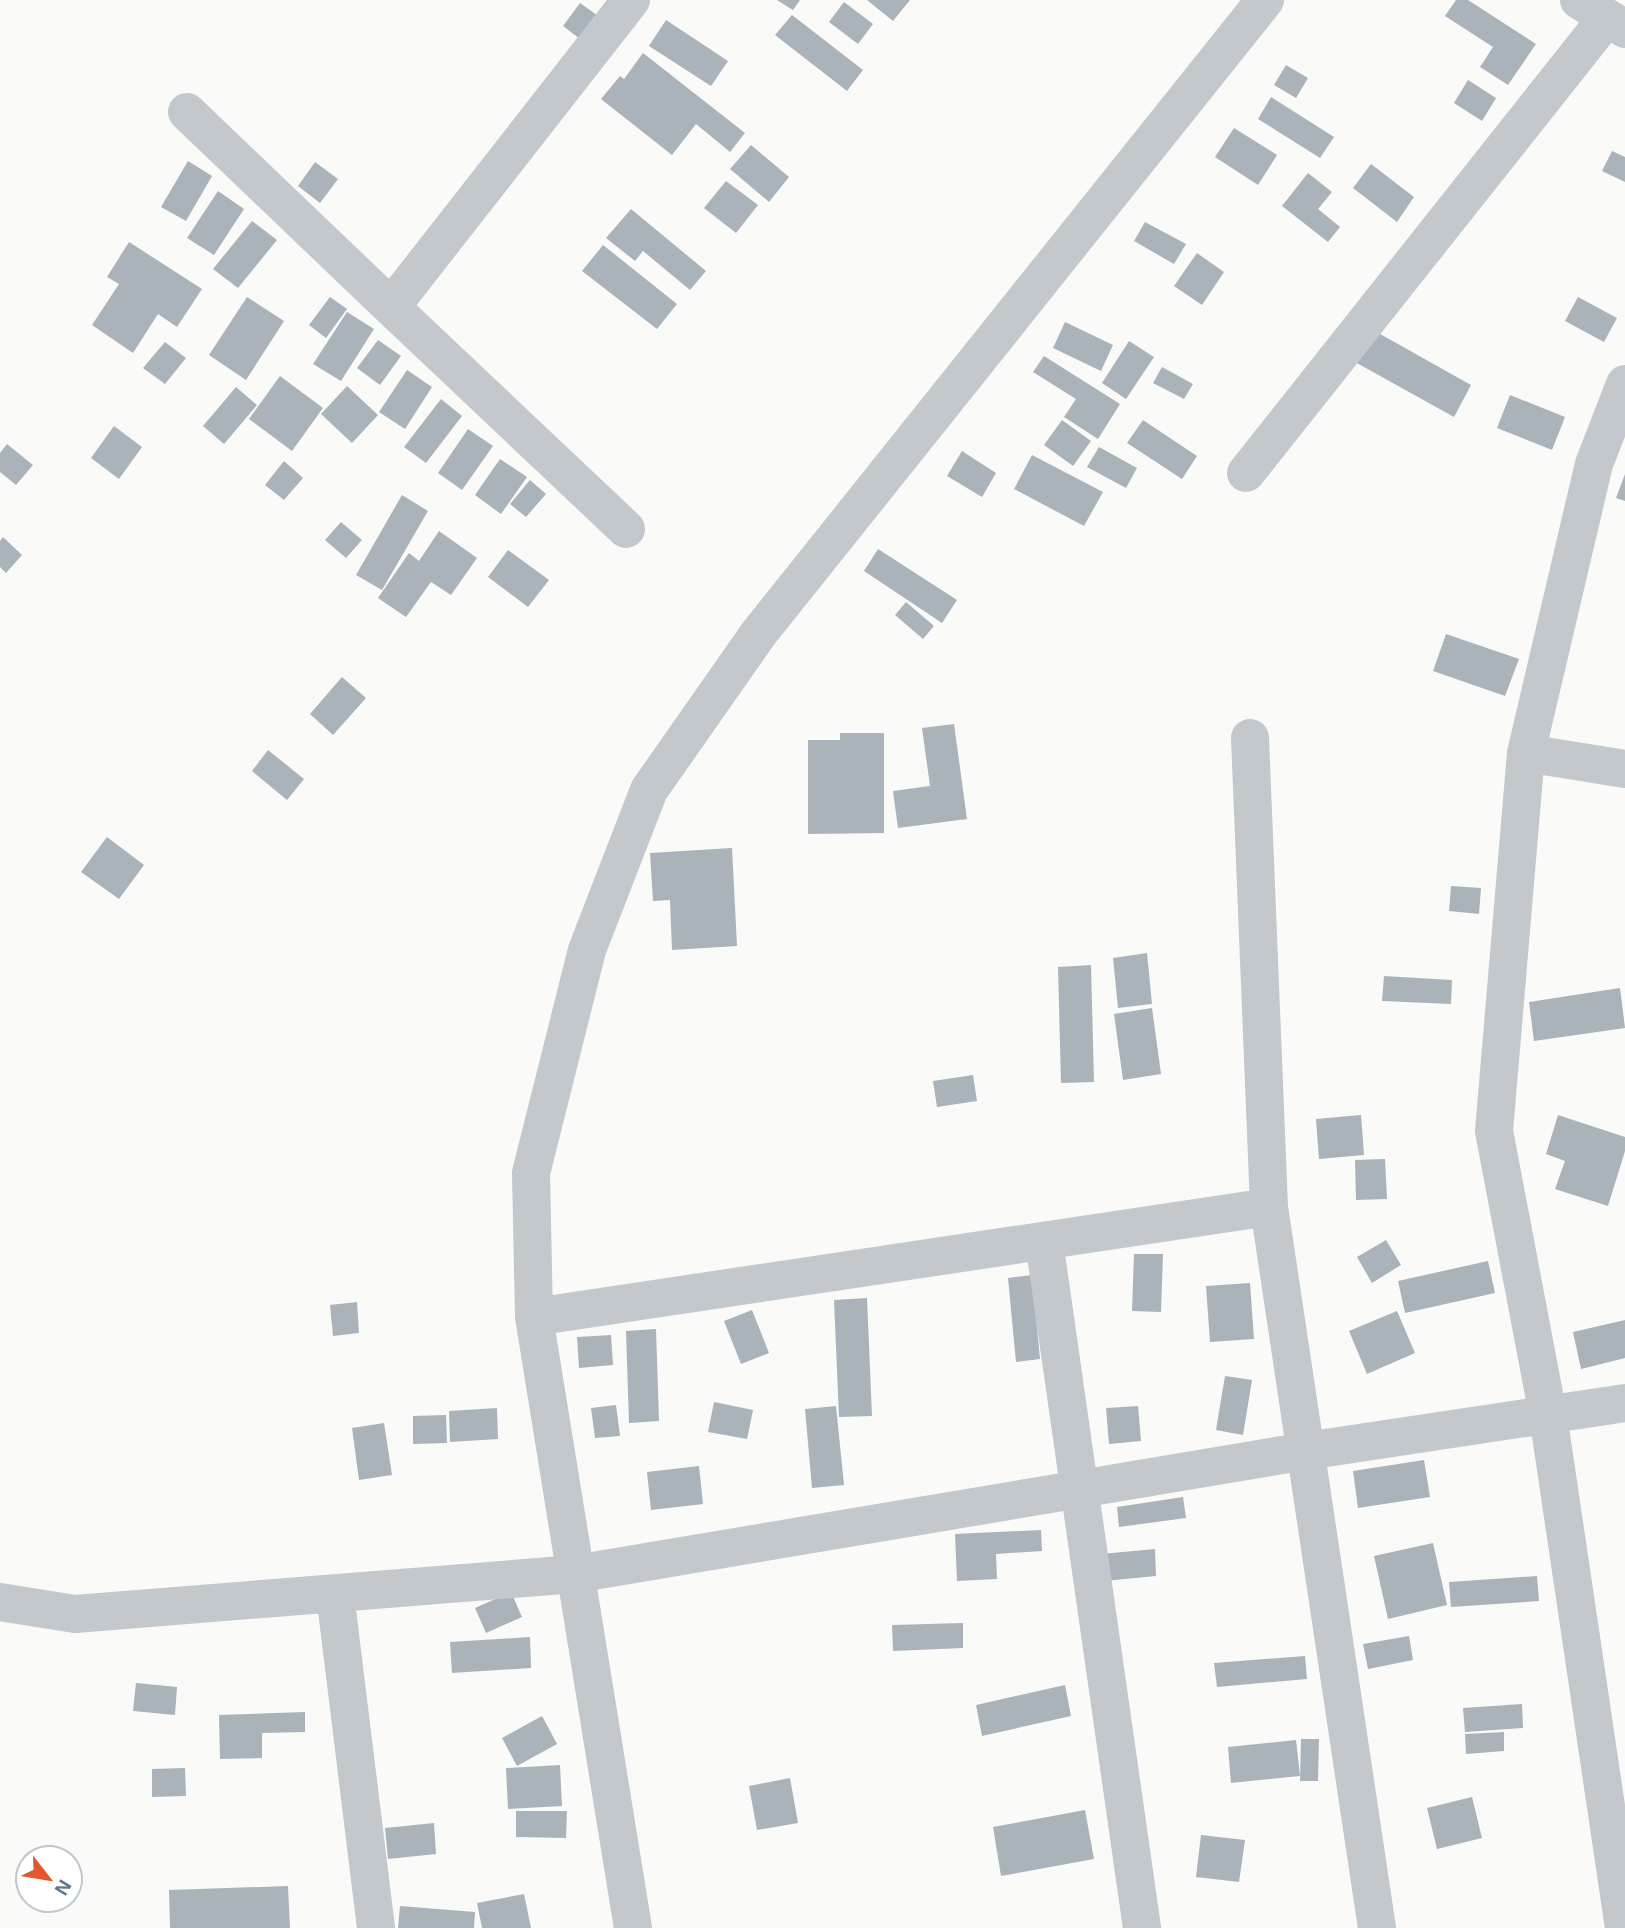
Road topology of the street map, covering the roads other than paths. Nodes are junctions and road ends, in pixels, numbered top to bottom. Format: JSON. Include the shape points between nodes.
{"nodes":[{"id":1,"x":631,"y":0,"type":"edge"},
{"id":2,"x":1265,"y":0,"type":"edge"},
{"id":3,"x":1603,"y":16,"type":"edge"},
{"id":4,"x":187,"y":112,"type":"dead end"},
{"id":5,"x":391,"y":307,"type":"junction"},
{"id":6,"x":1625,"y":384,"type":"edge"},
{"id":7,"x":1246,"y":473,"type":"dead end"},
{"id":8,"x":626,"y":529,"type":"dead end"},
{"id":9,"x":1250,"y":738,"type":"dead end"},
{"id":10,"x":1526,"y":753,"type":"junction"},
{"id":11,"x":1625,"y":769,"type":"edge"},
{"id":12,"x":1269,"y":1207,"type":"junction"},
{"id":13,"x":1044,"y":1241,"type":"junction"},
{"id":14,"x":534,"y":1317,"type":"junction"},
{"id":15,"x":1625,"y":1403,"type":"edge"},
{"id":16,"x":1548,"y":1415,"type":"junction"},
{"id":17,"x":1306,"y":1451,"type":"junction"},
{"id":18,"x":1080,"y":1489,"type":"junction"},
{"id":19,"x":575,"y":1574,"type":"junction"},
{"id":20,"x":335,"y":1594,"type":"junction"},
{"id":21,"x":0,"y":1602,"type":"edge"},
{"id":22,"x":376,"y":1928,"type":"edge"},
{"id":23,"x":633,"y":1928,"type":"edge"},
{"id":24,"x":1142,"y":1928,"type":"edge"},
{"id":25,"x":1377,"y":1928,"type":"edge"},
{"id":26,"x":1624,"y":1928,"type":"edge"}],
"edges":[{"from":1,"to":5,"type":"street"},
{"from":2,"to":14,"type":"street","via":[[759,633],[649,790],[587,950],[531,1173]]},
{"from":3,"to":7,"type":"street"},
{"from":4,"to":5,"type":"street"},
{"from":5,"to":8,"type":"street"},
{"from":6,"to":10,"type":"street","via":[[1594,464]]},
{"from":9,"to":12,"type":"street"},
{"from":10,"to":11,"type":"street"},
{"from":10,"to":16,"type":"street","via":[[1494,1131]]},
{"from":12,"to":13,"type":"street"},
{"from":12,"to":17,"type":"street"},
{"from":13,"to":14,"type":"street"},
{"from":13,"to":18,"type":"street"},
{"from":14,"to":19,"type":"street"},
{"from":15,"to":16,"type":"street"},
{"from":16,"to":17,"type":"street"},
{"from":16,"to":26,"type":"street"},
{"from":17,"to":18,"type":"street"},
{"from":17,"to":25,"type":"street"},
{"from":18,"to":19,"type":"street"},
{"from":18,"to":24,"type":"street"},
{"from":19,"to":20,"type":"street"},
{"from":19,"to":23,"type":"street"},
{"from":20,"to":21,"type":"street","via":[[75,1614]]},
{"from":20,"to":22,"type":"street"}]}
